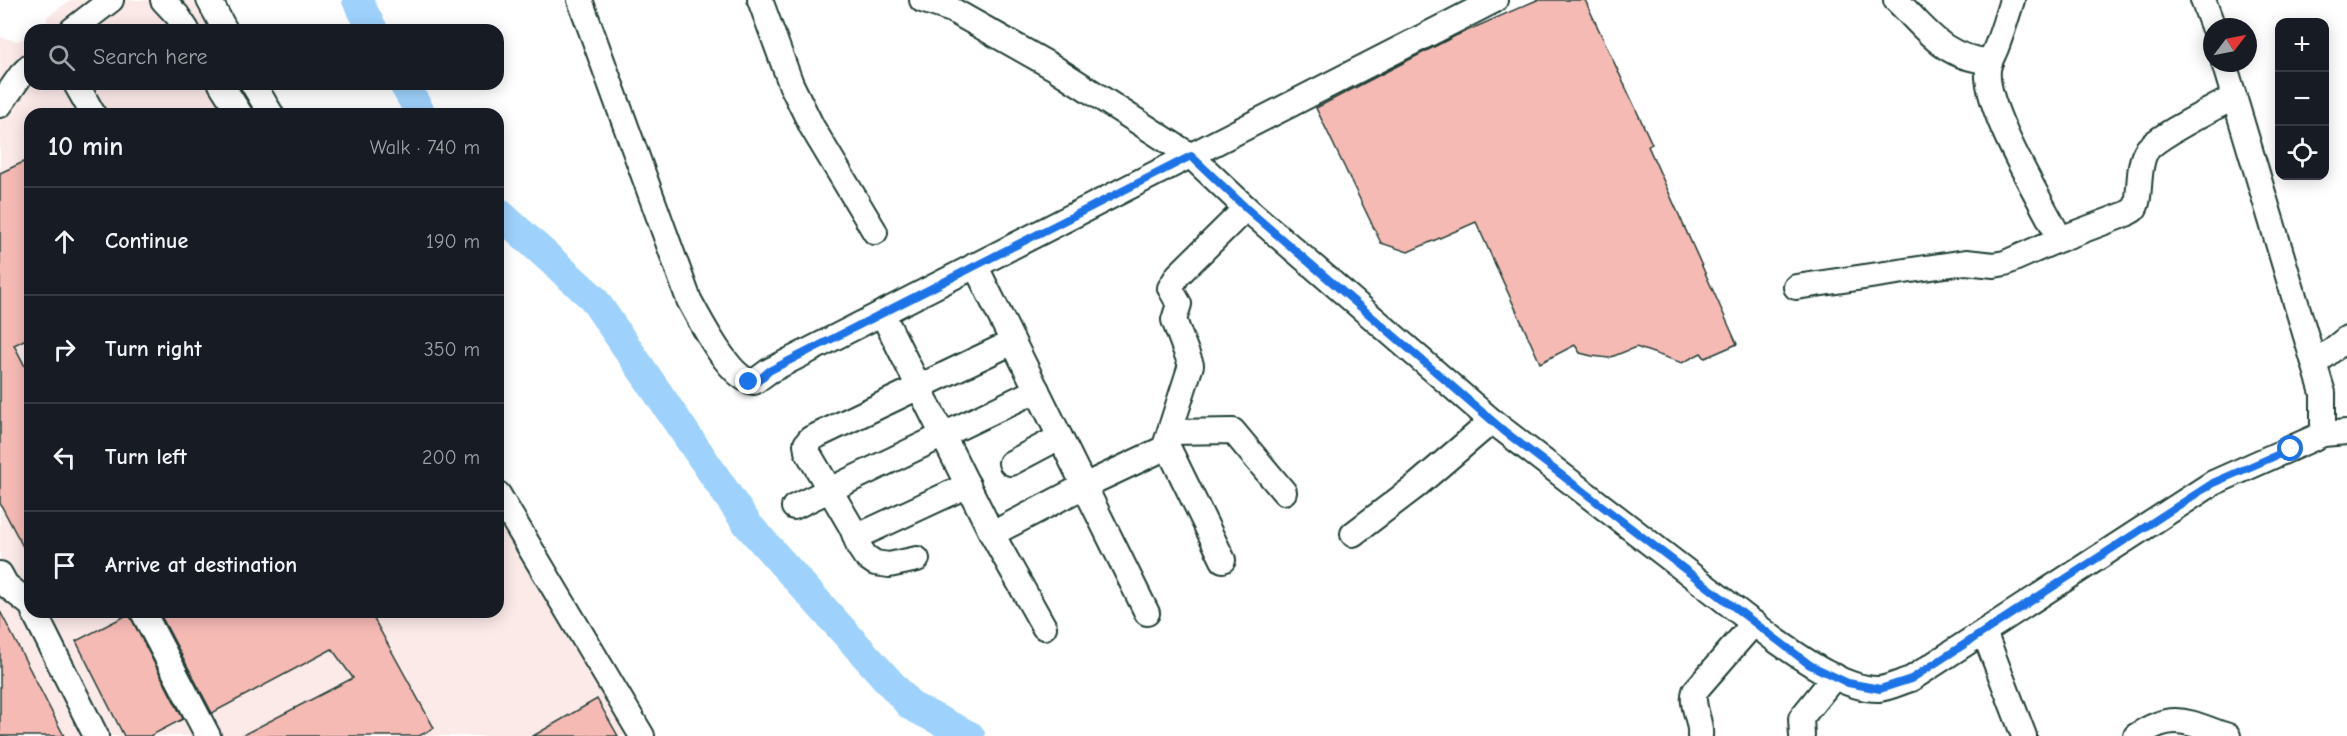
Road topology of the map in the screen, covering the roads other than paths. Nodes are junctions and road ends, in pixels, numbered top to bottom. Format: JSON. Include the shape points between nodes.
{"nodes":[{"id":1,"x":111,"y":0,"type":"edge"},
{"id":2,"x":163,"y":0,"type":"edge"},
{"id":3,"x":209,"y":0,"type":"edge"},
{"id":4,"x":580,"y":0,"type":"edge"},
{"id":5,"x":760,"y":0,"type":"edge"},
{"id":6,"x":922,"y":0,"type":"edge"},
{"id":7,"x":1495,"y":0,"type":"edge"},
{"id":8,"x":1896,"y":0,"type":"edge"},
{"id":9,"x":2012,"y":0,"type":"edge"},
{"id":10,"x":2204,"y":0,"type":"edge"},
{"id":11,"x":956,"y":5,"type":"edge"},
{"id":12,"x":2210,"y":18,"type":"edge"},
{"id":13,"x":80,"y":24,"type":"edge"},
{"id":14,"x":183,"y":24,"type":"edge"},
{"id":15,"x":222,"y":24,"type":"edge"},
{"id":16,"x":1990,"y":61,"type":"junction"},
{"id":17,"x":24,"y":72,"type":"edge"},
{"id":18,"x":2227,"y":72,"type":"edge"},
{"id":19,"x":79,"y":90,"type":"edge"},
{"id":20,"x":225,"y":90,"type":"edge"},
{"id":21,"x":257,"y":90,"type":"edge"},
{"id":22,"x":2234,"y":97,"type":"junction"},
{"id":23,"x":0,"y":105,"type":"edge"},
{"id":24,"x":90,"y":108,"type":"edge"},
{"id":25,"x":236,"y":108,"type":"edge"},
{"id":26,"x":267,"y":108,"type":"edge"},
{"id":27,"x":1191,"y":156,"type":"junction"},
{"id":28,"x":1246,"y":208,"type":"junction"},
{"id":29,"x":875,"y":232,"type":"dead end"},
{"id":30,"x":2060,"y":239,"type":"junction"},
{"id":31,"x":975,"y":265,"type":"junction"},
{"id":32,"x":1796,"y":288,"type":"dead end"},
{"id":33,"x":882,"y":313,"type":"junction"},
{"id":34,"x":2347,"y":338,"type":"edge"},
{"id":35,"x":1013,"y":342,"type":"junction"},
{"id":36,"x":2315,"y":364,"type":"junction"},
{"id":37,"x":920,"y":388,"type":"junction"},
{"id":38,"x":1037,"y":390,"type":"junction"},
{"id":39,"x":1492,"y":421,"type":"junction"},
{"id":40,"x":2335,"y":433,"type":"edge"},
{"id":41,"x":943,"y":436,"type":"junction"},
{"id":42,"x":1060,"y":437,"type":"junction"},
{"id":43,"x":1168,"y":439,"type":"junction"},
{"id":44,"x":1011,"y":463,"type":"dead end"},
{"id":45,"x":968,"y":485,"type":"junction"},
{"id":46,"x":1084,"y":486,"type":"junction"},
{"id":47,"x":831,"y":489,"type":"junction"},
{"id":48,"x":1284,"y":492,"type":"dead end"},
{"id":49,"x":504,"y":504,"type":"edge"},
{"id":50,"x":794,"y":507,"type":"dead end"},
{"id":51,"x":992,"y":534,"type":"junction"},
{"id":52,"x":1353,"y":534,"type":"dead end"},
{"id":53,"x":856,"y":537,"type":"junction"},
{"id":54,"x":917,"y":559,"type":"dead end"},
{"id":55,"x":1223,"y":560,"type":"dead end"},
{"id":56,"x":2,"y":582,"type":"edge"},
{"id":57,"x":24,"y":598,"type":"edge"},
{"id":58,"x":1147,"y":613,"type":"dead end"},
{"id":59,"x":37,"y":618,"type":"edge"},
{"id":60,"x":146,"y":618,"type":"edge"},
{"id":61,"x":1754,"y":623,"type":"junction"},
{"id":62,"x":1044,"y":627,"type":"dead end"},
{"id":63,"x":1984,"y":632,"type":"junction"},
{"id":64,"x":1836,"y":676,"type":"junction"},
{"id":65,"x":205,"y":735,"type":"edge"},
{"id":66,"x":96,"y":736,"type":"edge"},
{"id":67,"x":642,"y":736,"type":"edge"},
{"id":68,"x":1700,"y":736,"type":"edge"},
{"id":69,"x":1802,"y":736,"type":"edge"},
{"id":70,"x":2024,"y":736,"type":"edge"},
{"id":71,"x":2136,"y":736,"type":"edge"},
{"id":72,"x":2228,"y":736,"type":"edge"}],
"edges":[{"from":1,"to":13,"type":"street"},
{"from":2,"to":14,"type":"street"},
{"from":3,"to":15,"type":"street"},
{"from":4,"to":33,"type":"street","via":[[689,300],[740,377],[758,381],[769,371]]},
{"from":5,"to":29,"type":"street","via":[[791,84]]},
{"from":6,"to":11,"type":"street"},
{"from":7,"to":27,"type":"street"},
{"from":8,"to":16,"type":"street","via":[[1947,50]]},
{"from":9,"to":16,"type":"street"},
{"from":10,"to":12,"type":"street"},
{"from":11,"to":27,"type":"street"},
{"from":16,"to":30,"type":"street","via":[[1990,95]]},
{"from":17,"to":23,"type":"street"},
{"from":18,"to":22,"type":"street"},
{"from":19,"to":24,"type":"street"},
{"from":20,"to":25,"type":"street"},
{"from":21,"to":26,"type":"street"},
{"from":22,"to":30,"type":"street","via":[[2158,140],[2146,151],[2139,171],[2135,209]]},
{"from":22,"to":36,"type":"street"},
{"from":27,"to":28,"type":"street"},
{"from":27,"to":31,"type":"street"},
{"from":28,"to":39,"type":"street"},
{"from":28,"to":43,"type":"street","via":[[1178,274],[1170,288],[1179,304],[1174,320],[1191,364]]},
{"from":30,"to":32,"type":"street","via":[[2005,263],[1966,262]]},
{"from":31,"to":33,"type":"street"},
{"from":31,"to":35,"type":"street"},
{"from":33,"to":37,"type":"street"},
{"from":34,"to":36,"type":"street"},
{"from":35,"to":37,"type":"street"},
{"from":35,"to":38,"type":"street"},
{"from":36,"to":40,"type":"street"},
{"from":37,"to":41,"type":"street"},
{"from":37,"to":47,"type":"street","via":[[806,444]]},
{"from":38,"to":41,"type":"street"},
{"from":38,"to":42,"type":"street"},
{"from":39,"to":52,"type":"street"},
{"from":39,"to":61,"type":"street"},
{"from":40,"to":63,"type":"street","via":[[2213,483]]},
{"from":41,"to":45,"type":"street"},
{"from":41,"to":47,"type":"street"},
{"from":42,"to":44,"type":"street"},
{"from":42,"to":46,"type":"street"},
{"from":43,"to":46,"type":"street"},
{"from":43,"to":48,"type":"street","via":[[1233,430]]},
{"from":43,"to":55,"type":"street"},
{"from":45,"to":51,"type":"street"},
{"from":45,"to":53,"type":"street"},
{"from":46,"to":51,"type":"street"},
{"from":46,"to":58,"type":"street"},
{"from":47,"to":50,"type":"street"},
{"from":47,"to":53,"type":"street"},
{"from":49,"to":67,"type":"street"},
{"from":51,"to":62,"type":"street"},
{"from":53,"to":54,"type":"street","via":[[865,556],[875,563],[889,566]]},
{"from":56,"to":57,"type":"street"},
{"from":59,"to":66,"type":"street"},
{"from":60,"to":65,"type":"street"},
{"from":61,"to":64,"type":"street","via":[[1810,665]]},
{"from":61,"to":68,"type":"street","via":[[1695,691]]},
{"from":63,"to":64,"type":"street","via":[[1911,679],[1880,689],[1848,683]]},
{"from":63,"to":70,"type":"street"},
{"from":64,"to":69,"type":"street","via":[[1801,718]]},
{"from":71,"to":72,"type":"street","via":[[2170,720],[2191,722]]}]}
